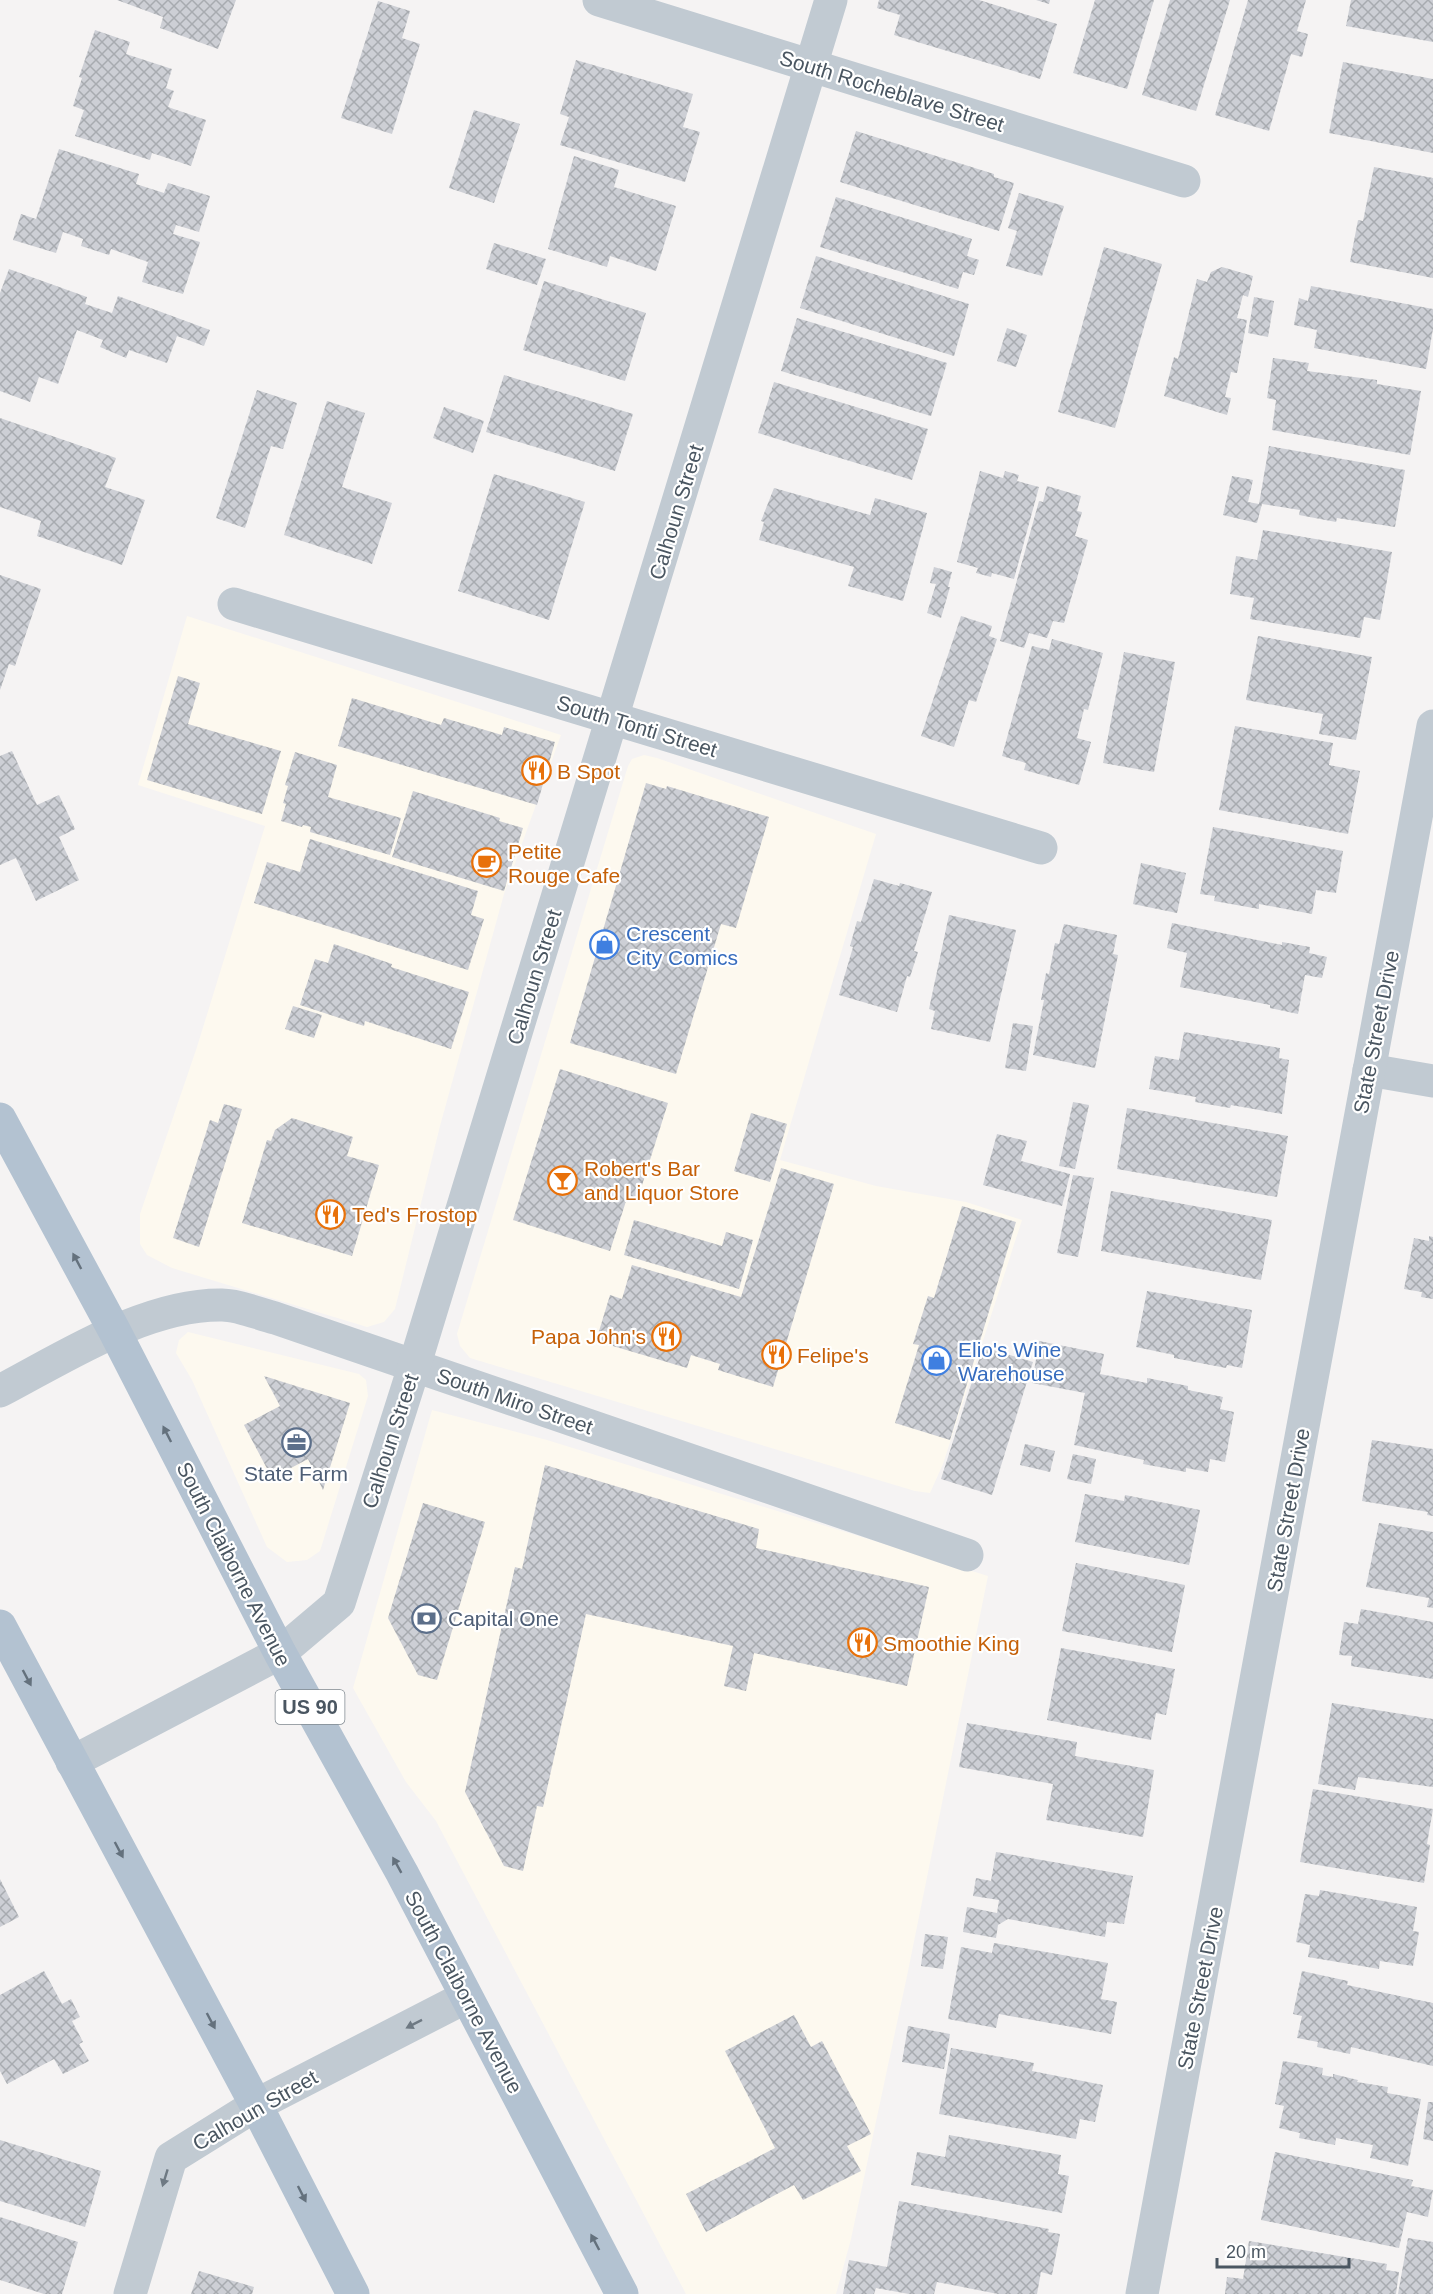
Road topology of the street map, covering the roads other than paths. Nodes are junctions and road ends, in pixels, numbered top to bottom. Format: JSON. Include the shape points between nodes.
{"nodes":[{"id":1,"x":599,"y":0,"type":"edge"},
{"id":2,"x":831,"y":0,"type":"edge"},
{"id":3,"x":811,"y":66,"type":"junction"},
{"id":4,"x":1184,"y":181,"type":"dead end"},
{"id":5,"x":234,"y":604,"type":"dead end"},
{"id":6,"x":613,"y":719,"type":"junction"},
{"id":7,"x":1433,"y":726,"type":"edge"},
{"id":8,"x":1041,"y":848,"type":"dead end"},
{"id":9,"x":1369,"y":1070,"type":"junction"},
{"id":10,"x":1433,"y":1081,"type":"edge"},
{"id":11,"x":0,"y":1119,"type":"edge"},
{"id":12,"x":114,"y":1330,"type":"junction"},
{"id":13,"x":414,"y":1367,"type":"junction"},
{"id":14,"x":0,"y":1391,"type":"edge"},
{"id":15,"x":967,"y":1556,"type":"dead end"},
{"id":16,"x":0,"y":1626,"type":"edge"},
{"id":17,"x":280,"y":1653,"type":"junction"},
{"id":18,"x":72,"y":1762,"type":"junction"},
{"id":19,"x":466,"y":1997,"type":"junction"},
{"id":20,"x":256,"y":2105,"type":"junction"},
{"id":21,"x":130,"y":2294,"type":"edge"},
{"id":22,"x":352,"y":2294,"type":"edge"},
{"id":23,"x":622,"y":2294,"type":"edge"},
{"id":24,"x":1142,"y":2294,"type":"edge"}],
"edges":[{"from":1,"to":3,"type":"street","name":"South Rocheblave Street"},
{"from":2,"to":3,"type":"street","name":"Calhoun Street"},
{"from":3,"to":4,"type":"street","name":"South Rocheblave Street"},
{"from":3,"to":6,"type":"street","name":"Calhoun Street"},
{"from":5,"to":6,"type":"street","name":"South Tonti Street"},
{"from":6,"to":8,"type":"street","name":"South Tonti Street"},
{"from":6,"to":13,"type":"street","name":"Calhoun Street"},
{"from":7,"to":9,"type":"street","name":"State Street Drive"},
{"from":9,"to":10,"type":"street"},
{"from":9,"to":24,"type":"street","name":"State Street Drive"},
{"from":12,"to":11,"type":"main road","name":"South Claiborne Avenue","number":"US 90","one_way":true},
{"from":12,"to":13,"type":"street","name":"South Miro Street","via":[[173,1311],[223,1305],[276,1318]]},
{"from":12,"to":14,"type":"street","name":"South Miro Street"},
{"from":17,"to":12,"type":"main road","name":"South Claiborne Avenue","number":"US 90","one_way":true},
{"from":13,"to":15,"type":"street","name":"South Miro Street"},
{"from":13,"to":17,"type":"street","name":"Calhoun Street","via":[[339,1603]]},
{"from":16,"to":18,"type":"main road","one_way":true},
{"from":17,"to":18,"type":"street","name":"Calhoun Street"},
{"from":19,"to":17,"type":"main road","name":"South Claiborne Avenue","number":"US 90","one_way":true,"via":[[402,1872]]},
{"from":18,"to":20,"type":"main road","one_way":true},
{"from":19,"to":20,"type":"street","name":"Calhoun Street","one_way":true},
{"from":23,"to":19,"type":"main road","name":"South Claiborne Avenue","number":"US 90","one_way":true},
{"from":20,"to":21,"type":"street","name":"Calhoun Street","one_way":true,"via":[[171,2158]]},
{"from":20,"to":22,"type":"main road","one_way":true}]}
